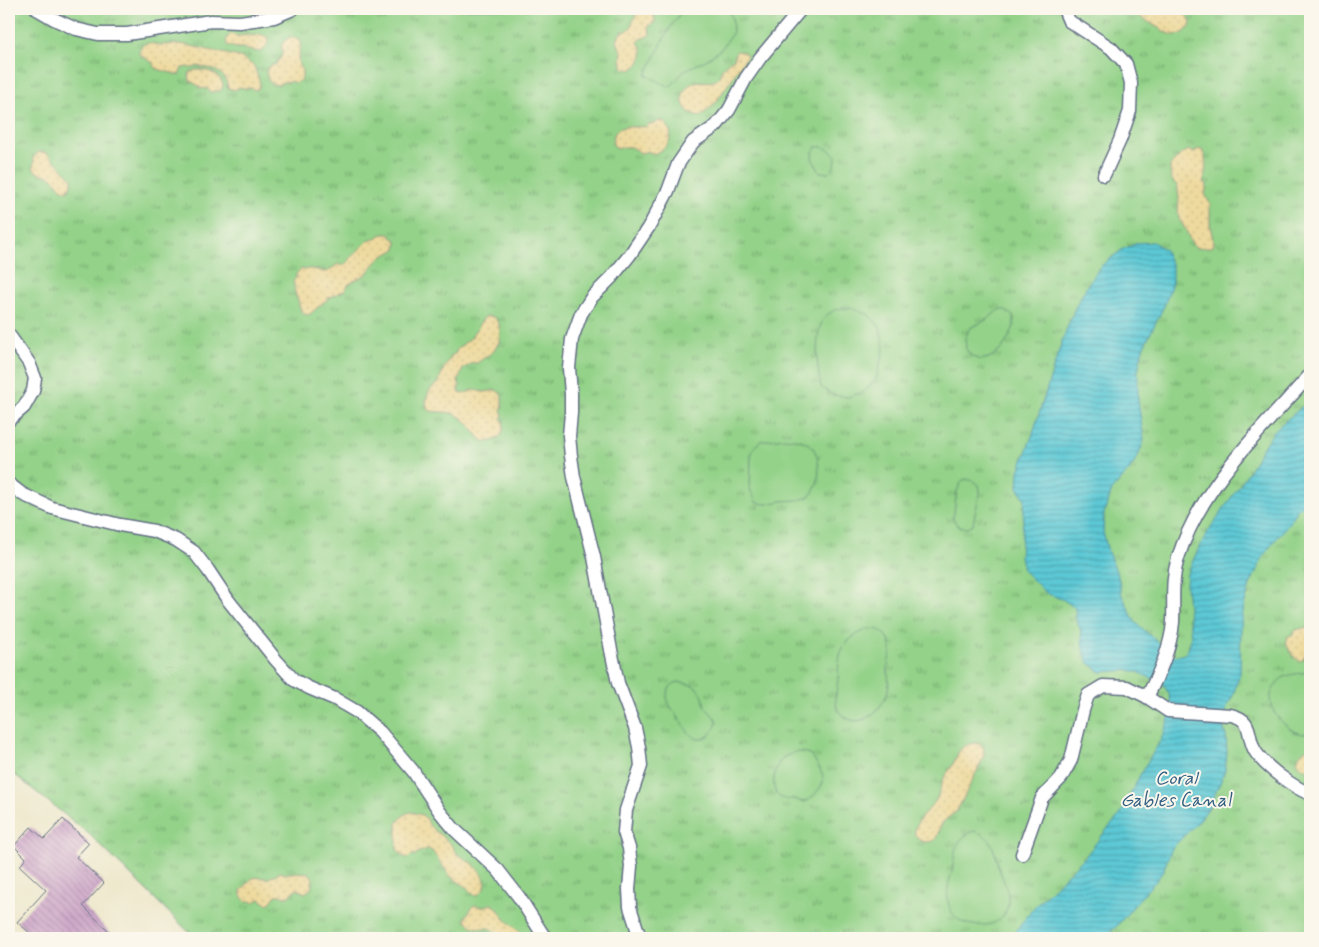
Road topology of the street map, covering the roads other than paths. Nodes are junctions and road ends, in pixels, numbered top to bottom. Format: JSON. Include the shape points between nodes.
{"nodes":[{"id":1,"x":37,"y":9,"type":"edge"},
{"id":2,"x":293,"y":9,"type":"edge"},
{"id":3,"x":801,"y":9,"type":"edge"},
{"id":4,"x":1064,"y":9,"type":"edge"},
{"id":5,"x":1104,"y":175,"type":"dead end"},
{"id":6,"x":9,"y":335,"type":"edge"},
{"id":7,"x":1310,"y":375,"type":"edge"},
{"id":8,"x":9,"y":420,"type":"edge"},
{"id":9,"x":9,"y":484,"type":"edge"},
{"id":10,"x":1147,"y":697,"type":"junction"},
{"id":11,"x":1310,"y":794,"type":"edge"},
{"id":12,"x":1022,"y":854,"type":"dead end"},
{"id":13,"x":545,"y":938,"type":"edge"},
{"id":14,"x":640,"y":938,"type":"edge"}],
"edges":[{"from":1,"to":2,"type":"lane","via":[[76,29],[98,34],[126,34],[211,21],[257,20]]},
{"from":3,"to":14,"type":"lane","via":[[760,58],[716,126],[692,142],[678,164],[650,225],[629,256],[592,297],[581,314],[572,339],[569,368],[570,456],[594,557],[618,683],[639,747],[641,766],[626,810],[624,832],[631,866],[630,907]]},
{"from":4,"to":5,"type":"lane","via":[[1069,21],[1111,48],[1126,64],[1131,83],[1130,111]]},
{"from":6,"to":8,"type":"lane","via":[[29,363],[35,378],[33,392],[24,407]]},
{"from":7,"to":10,"type":"lane","via":[[1234,462],[1190,527],[1178,559],[1172,591],[1173,622],[1169,646]]},
{"from":9,"to":13,"type":"lane","via":[[52,508],[154,531],[194,552],[228,600],[294,680],[357,712],[380,732],[413,771],[455,830],[498,870]]},
{"from":10,"to":11,"type":"lane","via":[[1168,710],[1240,718],[1245,722],[1255,751],[1273,771]]},
{"from":10,"to":12,"type":"lane","via":[[1127,687],[1102,686],[1088,695],[1071,760],[1042,798]]}]}
